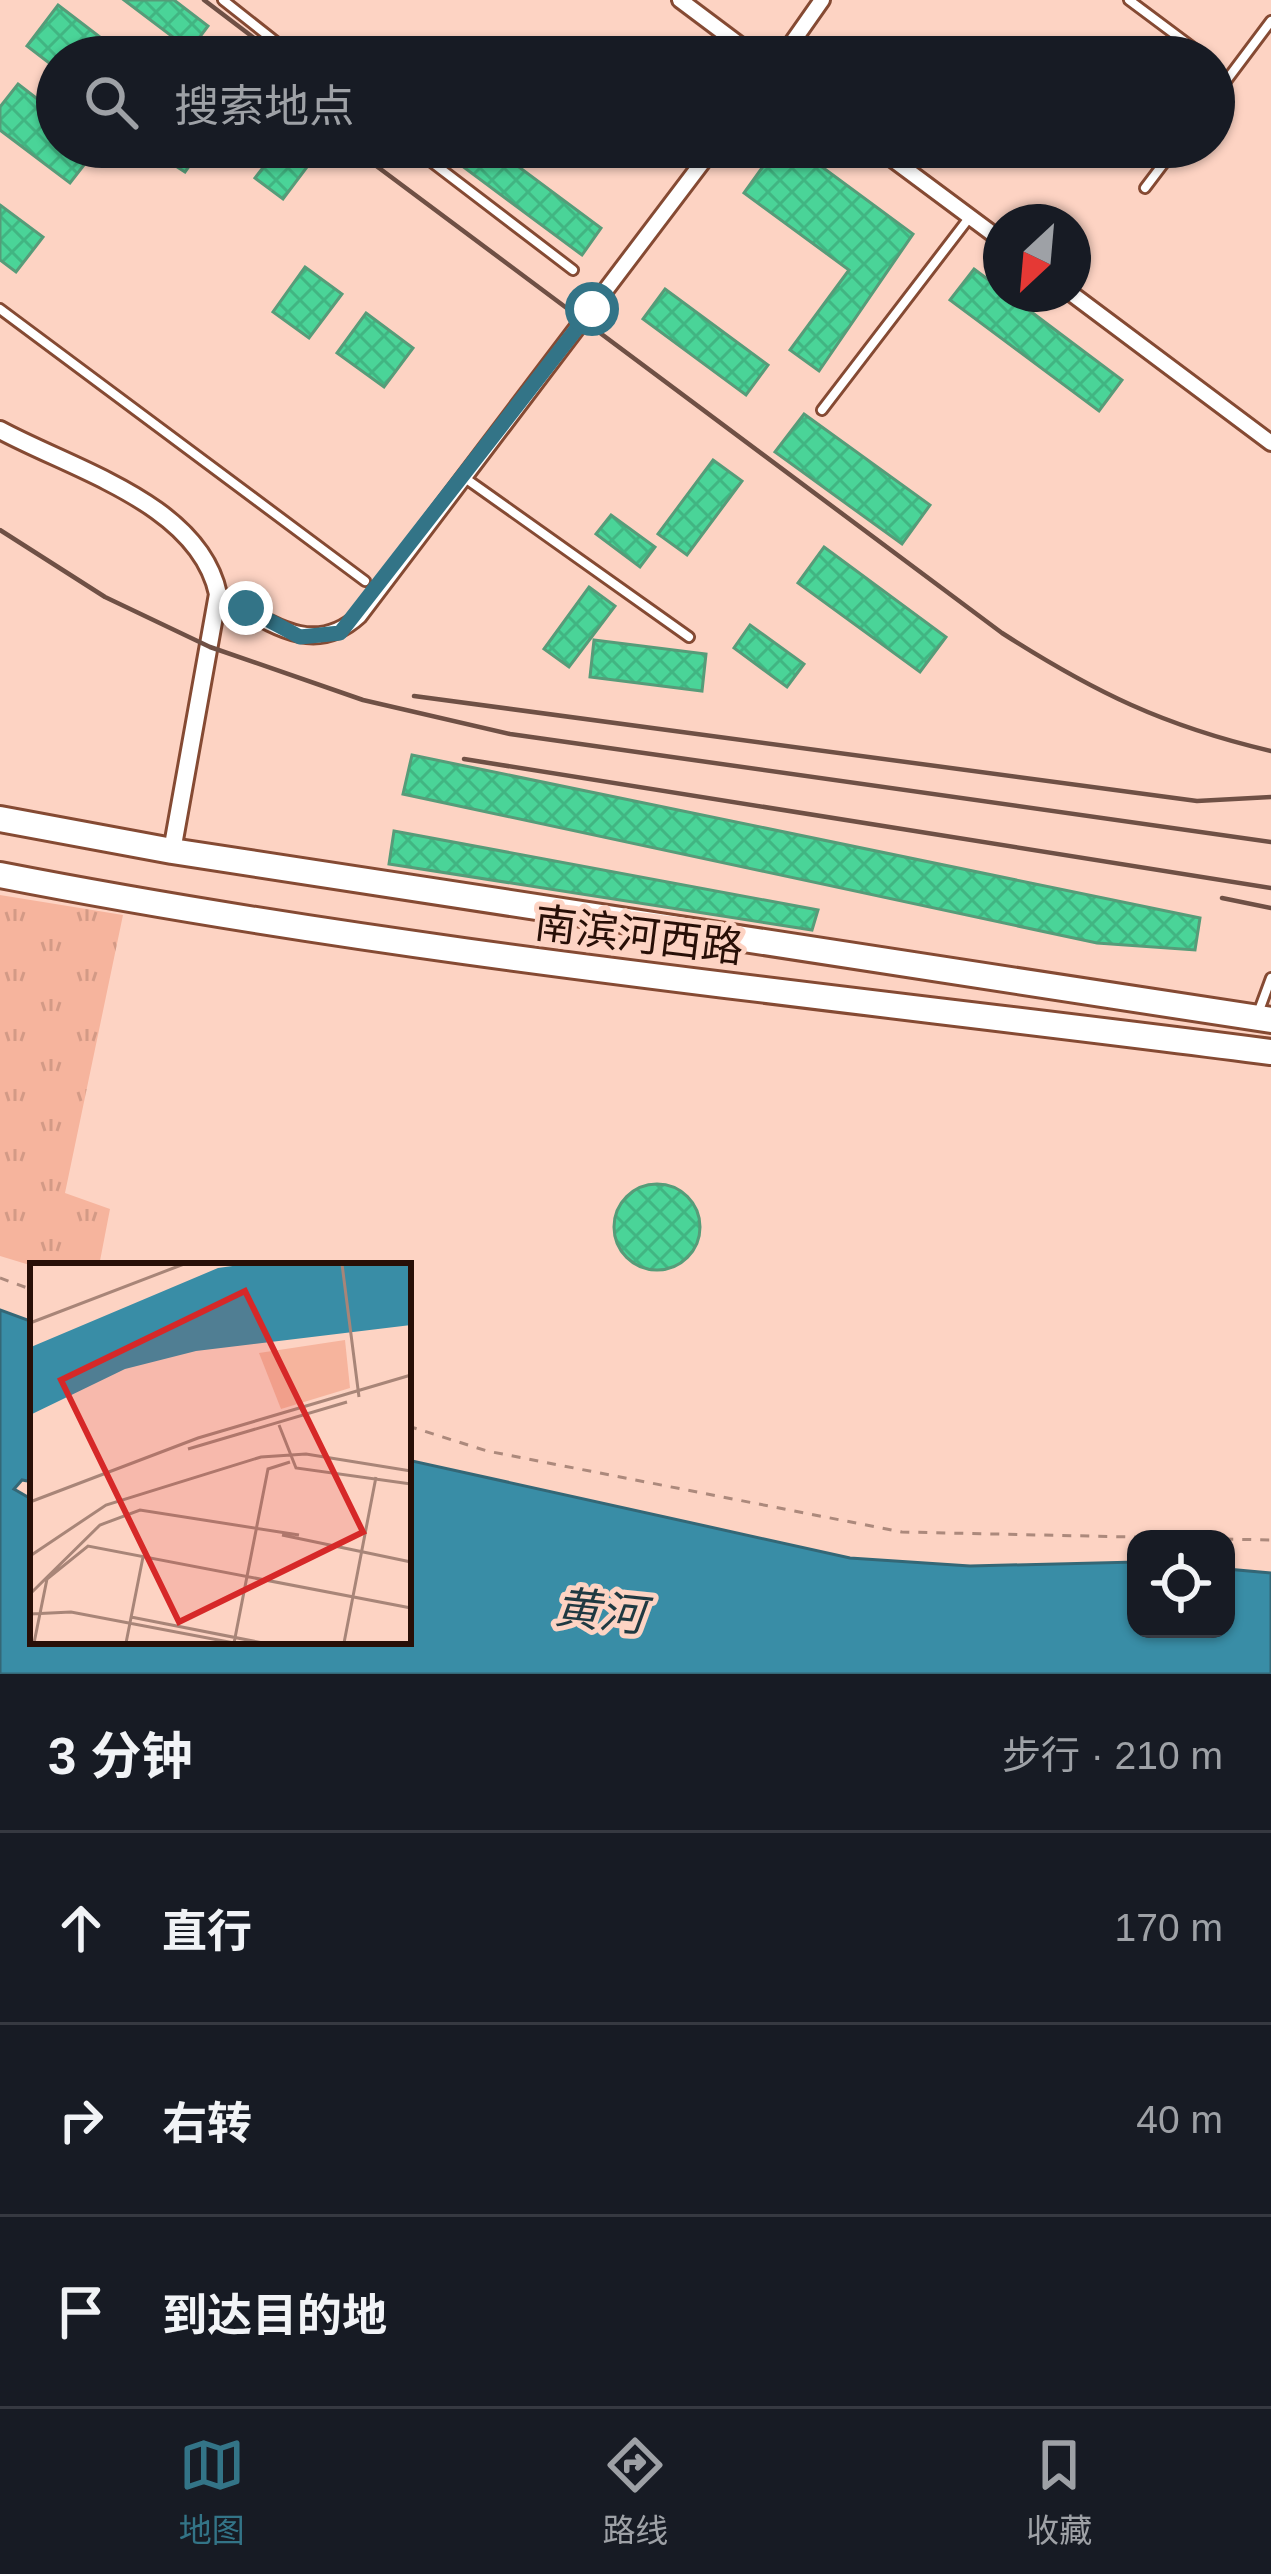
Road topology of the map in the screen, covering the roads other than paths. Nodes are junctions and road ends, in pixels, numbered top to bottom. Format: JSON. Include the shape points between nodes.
{"nodes":[{"id":1,"x":224,"y":0,"type":"edge"},
{"id":2,"x":680,"y":0,"type":"edge"},
{"id":3,"x":823,"y":0,"type":"edge"},
{"id":4,"x":1129,"y":0,"type":"edge"},
{"id":5,"x":1271,"y":21,"type":"edge"},
{"id":6,"x":269,"y":36,"type":"edge"},
{"id":7,"x":728,"y":36,"type":"edge"},
{"id":8,"x":797,"y":36,"type":"edge"},
{"id":9,"x":1177,"y":36,"type":"edge"},
{"id":10,"x":1235,"y":69,"type":"edge"},
{"id":11,"x":439,"y":168,"type":"edge"},
{"id":12,"x":698,"y":168,"type":"edge"},
{"id":13,"x":904,"y":168,"type":"edge"},
{"id":14,"x":1160,"y":168,"type":"edge"},
{"id":15,"x":1145,"y":188,"type":"dead end"},
{"id":16,"x":970,"y":217,"type":"junction"},
{"id":17,"x":983,"y":227,"type":"edge"},
{"id":18,"x":573,"y":270,"type":"dead end"},
{"id":19,"x":1091,"y":308,"type":"edge"},
{"id":20,"x":0,"y":309,"type":"edge"},
{"id":21,"x":822,"y":410,"type":"dead end"},
{"id":22,"x":0,"y":430,"type":"edge"},
{"id":23,"x":1271,"y":443,"type":"edge"},
{"id":24,"x":464,"y":477,"type":"junction"},
{"id":25,"x":365,"y":580,"type":"dead end"},
{"id":26,"x":218,"y":593,"type":"junction"},
{"id":27,"x":688,"y":637,"type":"dead end"},
{"id":28,"x":0,"y":819,"type":"edge"},
{"id":29,"x":172,"y":851,"type":"junction"},
{"id":30,"x":0,"y":875,"type":"edge"},
{"id":31,"x":1271,"y":977,"type":"edge"},
{"id":32,"x":1264,"y":1019,"type":"edge"},
{"id":33,"x":1271,"y":1052,"type":"edge"}],
"edges":[{"from":1,"to":6,"type":"lane"},
{"from":2,"to":7,"type":"street"},
{"from":3,"to":8,"type":"street"},
{"from":4,"to":9,"type":"lane"},
{"from":5,"to":10,"type":"lane"},
{"from":11,"to":18,"type":"lane"},
{"from":12,"to":24,"type":"street"},
{"from":13,"to":16,"type":"street"},
{"from":14,"to":15,"type":"lane"},
{"from":16,"to":17,"type":"street"},
{"from":16,"to":21,"type":"lane"},
{"from":19,"to":23,"type":"street"},
{"from":20,"to":25,"type":"lane"},
{"from":22,"to":26,"type":"street","via":[[179,525],[213,568]]},
{"from":24,"to":26,"type":"street","via":[[340,633],[300,637]]},
{"from":24,"to":27,"type":"lane"},
{"from":26,"to":29,"type":"street"},
{"from":28,"to":29,"type":"highway","name":"南滨河西路"},
{"from":29,"to":32,"type":"highway","name":"南滨河西路"},
{"from":30,"to":33,"type":"highway","name":"南滨河西路","via":[[664,980]]},
{"from":31,"to":32,"type":"lane"}]}
